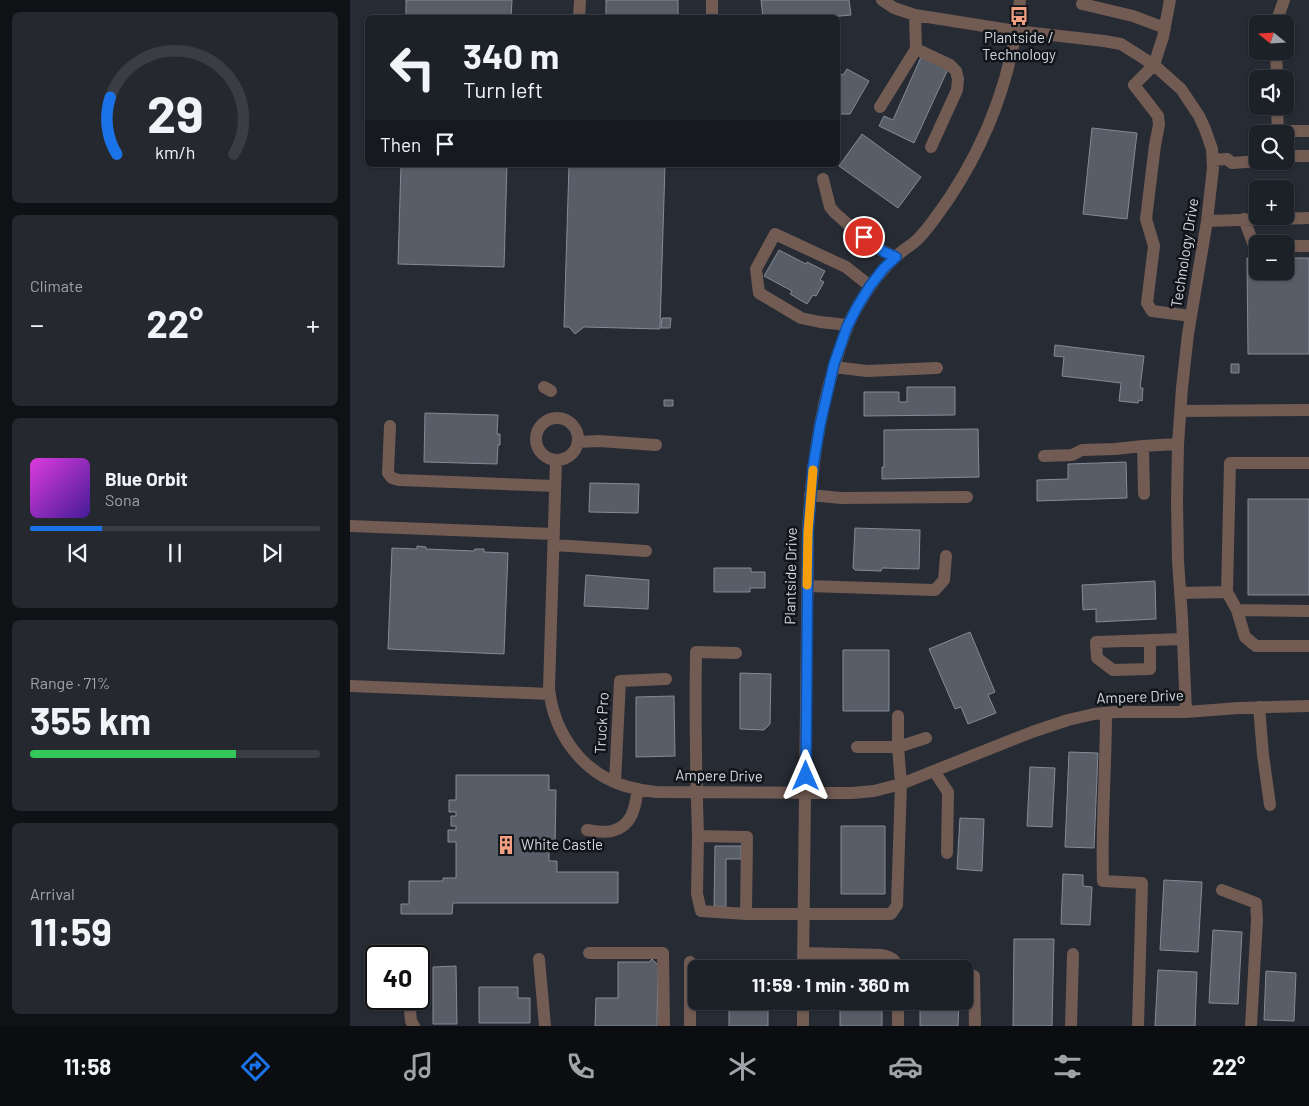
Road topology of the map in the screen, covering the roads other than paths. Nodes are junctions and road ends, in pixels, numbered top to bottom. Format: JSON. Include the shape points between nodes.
{"nodes":[{"id":1,"x":580,"y":0,"type":"edge"},
{"id":2,"x":712,"y":0,"type":"edge"},
{"id":3,"x":882,"y":0,"type":"edge"},
{"id":4,"x":1020,"y":0,"type":"edge"},
{"id":5,"x":1170,"y":0,"type":"edge"},
{"id":6,"x":1284,"y":0,"type":"edge"},
{"id":7,"x":1082,"y":4,"type":"dead end"},
{"id":8,"x":579,"y":15,"type":"edge"},
{"id":9,"x":712,"y":15,"type":"edge"},
{"id":10,"x":915,"y":15,"type":"junction"},
{"id":11,"x":1280,"y":15,"type":"edge"},
{"id":12,"x":1165,"y":28,"type":"junction"},
{"id":13,"x":1016,"y":31,"type":"junction"},
{"id":14,"x":916,"y":49,"type":"junction"},
{"id":15,"x":1154,"y":65,"type":"junction"},
{"id":16,"x":880,"y":107,"type":"dead end"},
{"id":17,"x":1294,"y":131,"type":"edge"},
{"id":18,"x":1309,"y":131,"type":"edge"},
{"id":19,"x":931,"y":147,"type":"dead end"},
{"id":20,"x":1249,"y":154,"type":"edge"},
{"id":21,"x":1294,"y":156,"type":"edge"},
{"id":22,"x":1309,"y":156,"type":"edge"},
{"id":23,"x":1213,"y":160,"type":"junction"},
{"id":24,"x":1227,"y":160,"type":"junction"},
{"id":25,"x":1249,"y":162,"type":"edge"},
{"id":26,"x":823,"y":179,"type":"dead end"},
{"id":27,"x":1309,"y":218,"type":"edge"},
{"id":28,"x":1244,"y":219,"type":"junction"},
{"id":29,"x":1207,"y":221,"type":"junction"},
{"id":30,"x":1251,"y":235,"type":"edge"},
{"id":31,"x":1294,"y":246,"type":"edge"},
{"id":32,"x":1309,"y":246,"type":"edge"},
{"id":33,"x":896,"y":257,"type":"junction"},
{"id":34,"x":870,"y":286,"type":"junction"},
{"id":35,"x":1191,"y":316,"type":"junction"},
{"id":36,"x":848,"y":325,"type":"junction"},
{"id":37,"x":834,"y":367,"type":"junction"},
{"id":38,"x":937,"y":368,"type":"dead end"},
{"id":39,"x":1309,"y":410,"type":"edge"},
{"id":40,"x":1181,"y":411,"type":"junction"},
{"id":41,"x":390,"y":426,"type":"dead end"},
{"id":42,"x":578,"y":442,"type":"junction"},
{"id":43,"x":1178,"y":444,"type":"junction"},
{"id":44,"x":656,"y":445,"type":"dead end"},
{"id":45,"x":1143,"y":446,"type":"junction"},
{"id":46,"x":1044,"y":456,"type":"dead end"},
{"id":47,"x":556,"y":460,"type":"junction"},
{"id":48,"x":1309,"y":463,"type":"edge"},
{"id":49,"x":556,"y":486,"type":"junction"},
{"id":50,"x":1144,"y":494,"type":"dead end"},
{"id":51,"x":810,"y":495,"type":"junction"},
{"id":52,"x":967,"y":497,"type":"dead end"},
{"id":53,"x":350,"y":526,"type":"edge"},
{"id":54,"x":554,"y":540,"type":"junction"},
{"id":55,"x":646,"y":551,"type":"dead end"},
{"id":56,"x":946,"y":556,"type":"dead end"},
{"id":57,"x":807,"y":586,"type":"junction"},
{"id":58,"x":1227,"y":592,"type":"junction"},
{"id":59,"x":1180,"y":593,"type":"junction"},
{"id":60,"x":1237,"y":610,"type":"junction"},
{"id":61,"x":1309,"y":611,"type":"edge"},
{"id":62,"x":1183,"y":639,"type":"junction"},
{"id":63,"x":1150,"y":640,"type":"dead end"},
{"id":64,"x":1309,"y":646,"type":"edge"},
{"id":65,"x":736,"y":653,"type":"dead end"},
{"id":66,"x":666,"y":679,"type":"dead end"},
{"id":67,"x":350,"y":686,"type":"edge"},
{"id":68,"x":550,"y":694,"type":"junction"},
{"id":69,"x":1309,"y":706,"type":"edge"},
{"id":70,"x":1259,"y":707,"type":"junction"},
{"id":71,"x":1186,"y":712,"type":"junction"},
{"id":72,"x":1106,"y":713,"type":"junction"},
{"id":73,"x":898,"y":716,"type":"dead end"},
{"id":74,"x":926,"y":738,"type":"dead end"},
{"id":75,"x":898,"y":747,"type":"junction"},
{"id":76,"x":857,"y":748,"type":"dead end"},
{"id":77,"x":934,"y":771,"type":"junction"},
{"id":78,"x":615,"y":782,"type":"junction"},
{"id":79,"x":901,"y":784,"type":"junction"},
{"id":80,"x":638,"y":789,"type":"junction"},
{"id":81,"x":696,"y":792,"type":"junction"},
{"id":82,"x":806,"y":794,"type":"junction"},
{"id":83,"x":1270,"y":805,"type":"dead end"},
{"id":84,"x":587,"y":830,"type":"dead end"},
{"id":85,"x":698,"y":836,"type":"junction"},
{"id":86,"x":947,"y":853,"type":"dead end"},
{"id":87,"x":1222,"y":890,"type":"dead end"},
{"id":88,"x":746,"y":914,"type":"junction"},
{"id":89,"x":804,"y":914,"type":"junction"},
{"id":90,"x":589,"y":953,"type":"dead end"},
{"id":91,"x":804,"y":953,"type":"junction"},
{"id":92,"x":1073,"y":954,"type":"dead end"},
{"id":93,"x":539,"y":959,"type":"dead end"},
{"id":94,"x":804,"y":960,"type":"edge"},
{"id":95,"x":894,"y":960,"type":"edge"},
{"id":96,"x":974,"y":976,"type":"dead end"},
{"id":97,"x":410,"y":1010,"type":"edge"},
{"id":98,"x":690,"y":1010,"type":"edge"},
{"id":99,"x":803,"y":1010,"type":"edge"},
{"id":100,"x":898,"y":1010,"type":"edge"},
{"id":101,"x":414,"y":1026,"type":"edge"},
{"id":102,"x":544,"y":1026,"type":"edge"},
{"id":103,"x":664,"y":1026,"type":"edge"},
{"id":104,"x":690,"y":1026,"type":"edge"},
{"id":105,"x":803,"y":1026,"type":"edge"},
{"id":106,"x":898,"y":1026,"type":"edge"},
{"id":107,"x":975,"y":1026,"type":"edge"},
{"id":108,"x":1072,"y":1026,"type":"edge"},
{"id":109,"x":1138,"y":1026,"type":"edge"},
{"id":110,"x":1251,"y":1026,"type":"edge"}],
"edges":[{"from":1,"to":8,"type":"street"},
{"from":2,"to":9,"type":"street"},
{"from":3,"to":10,"type":"street","name":"Technology Drive"},
{"from":4,"to":13,"type":"street","name":"Plantside Drive"},
{"from":5,"to":12,"type":"street"},
{"from":6,"to":11,"type":"street"},
{"from":7,"to":12,"type":"street","via":[[1133,16]]},
{"from":10,"to":13,"type":"street","name":"Technology Drive"},
{"from":10,"to":14,"type":"street"},
{"from":12,"to":15,"type":"street"},
{"from":13,"to":15,"type":"street","name":"Technology Drive","via":[[1121,44]]},
{"from":13,"to":33,"type":"street","name":"Plantside Drive","via":[[1003,86],[976,154],[918,240]]},
{"from":14,"to":16,"type":"street"},
{"from":14,"to":19,"type":"street","via":[[950,65],[958,79],[957,90]]},
{"from":15,"to":23,"type":"street","name":"Technology Drive","via":[[1181,89],[1199,116]]},
{"from":15,"to":35,"type":"street","via":[[1134,85],[1158,116],[1159,125],[1146,219],[1154,246],[1147,303],[1152,311]]},
{"from":17,"to":18,"type":"street"},
{"from":20,"to":24,"type":"street","via":[[1232,155]]},
{"from":21,"to":22,"type":"street"},
{"from":23,"to":24,"type":"street"},
{"from":23,"to":29,"type":"street","name":"Technology Drive"},
{"from":24,"to":25,"type":"street","via":[[1232,163]]},
{"from":26,"to":33,"type":"street","via":[[834,213],[878,248]]},
{"from":27,"to":28,"type":"street"},
{"from":28,"to":29,"type":"street"},
{"from":28,"to":30,"type":"street"},
{"from":29,"to":35,"type":"street","name":"Technology Drive"},
{"from":31,"to":32,"type":"street"},
{"from":33,"to":34,"type":"street","name":"Plantside Drive"},
{"from":34,"to":36,"type":"street","name":"Plantside Drive"},
{"from":34,"to":36,"type":"street","via":[[846,267],[775,234],[756,269],[759,293],[801,318]]},
{"from":35,"to":40,"type":"street","name":"Technology Drive"},
{"from":36,"to":37,"type":"street","name":"Plantside Drive"},
{"from":37,"to":38,"type":"street","via":[[867,371]]},
{"from":37,"to":51,"type":"street","name":"Plantside Drive","via":[[820,425]]},
{"from":39,"to":40,"type":"street"},
{"from":40,"to":43,"type":"street","name":"Technology Drive"},
{"from":41,"to":49,"type":"street","via":[[388,473],[392,478]]},
{"from":42,"to":44,"type":"street"},
{"from":42,"to":47,"type":"street","via":[[572,454]]},
{"from":42,"to":47,"type":"street","via":[[573,425],[568,421],[552,418],[543,423],[537,432],[536,443],[544,456]]},
{"from":43,"to":45,"type":"street"},
{"from":43,"to":59,"type":"street","name":"Technology Drive"},
{"from":45,"to":46,"type":"street"},
{"from":45,"to":50,"type":"street"},
{"from":47,"to":49,"type":"street","name":"Ampere Drive"},
{"from":48,"to":58,"type":"street","via":[[1230,463]]},
{"from":49,"to":54,"type":"street","name":"Ampere Drive"},
{"from":51,"to":52,"type":"street","via":[[841,498]]},
{"from":51,"to":57,"type":"street","name":"Plantside Drive"},
{"from":53,"to":54,"type":"street"},
{"from":54,"to":55,"type":"street"},
{"from":54,"to":68,"type":"street","name":"Ampere Drive"},
{"from":56,"to":57,"type":"street","via":[[944,580],[935,590]]},
{"from":57,"to":82,"type":"street","name":"Plantside Drive"},
{"from":58,"to":59,"type":"street"},
{"from":58,"to":60,"type":"street"},
{"from":59,"to":62,"type":"street","name":"Technology Drive"},
{"from":60,"to":61,"type":"street"},
{"from":60,"to":64,"type":"street","via":[[1245,637],[1256,646]]},
{"from":62,"to":63,"type":"street"},
{"from":62,"to":71,"type":"street","name":"Technology Drive"},
{"from":65,"to":81,"type":"street","via":[[696,652]]},
{"from":66,"to":78,"type":"street","name":"Truck Pro","via":[[620,681]]},
{"from":67,"to":68,"type":"street"},
{"from":68,"to":78,"type":"street","name":"Ampere Drive","via":[[557,724],[566,740],[587,764]]},
{"from":69,"to":70,"type":"street","name":"Ampere Drive"},
{"from":70,"to":71,"type":"street","name":"Ampere Drive"},
{"from":70,"to":83,"type":"street"},
{"from":71,"to":72,"type":"street","name":"Ampere Drive"},
{"from":72,"to":77,"type":"street","name":"Ampere Drive","via":[[1068,720],[1032,732]]},
{"from":72,"to":109,"type":"street","via":[[1103,881],[1142,883]]},
{"from":73,"to":75,"type":"street"},
{"from":74,"to":75,"type":"street"},
{"from":75,"to":76,"type":"street"},
{"from":75,"to":79,"type":"street"},
{"from":77,"to":79,"type":"street","name":"Ampere Drive"},
{"from":77,"to":86,"type":"street","via":[[948,792]]},
{"from":78,"to":80,"type":"street","name":"Ampere Drive"},
{"from":79,"to":82,"type":"street","name":"Ampere Drive","via":[[852,794]]},
{"from":79,"to":89,"type":"street","via":[[897,905],[891,914]]},
{"from":80,"to":81,"type":"street","name":"Ampere Drive"},
{"from":80,"to":84,"type":"street","via":[[632,815],[622,826],[611,831]]},
{"from":81,"to":82,"type":"street","name":"Ampere Drive"},
{"from":81,"to":85,"type":"street"},
{"from":82,"to":89,"type":"street","name":"Plantside Drive"},
{"from":85,"to":88,"type":"street","via":[[697,894],[701,911]]},
{"from":85,"to":88,"type":"street","via":[[747,837]]},
{"from":87,"to":110,"type":"street","via":[[1256,903]]},
{"from":88,"to":89,"type":"street"},
{"from":89,"to":91,"type":"street","name":"Plantside Drive"},
{"from":90,"to":103,"type":"street","via":[[663,953]]},
{"from":91,"to":94,"type":"street","name":"Plantside Drive"},
{"from":91,"to":95,"type":"street","via":[[882,955]]},
{"from":92,"to":108,"type":"street"},
{"from":93,"to":102,"type":"street"},
{"from":96,"to":107,"type":"street"},
{"from":97,"to":101,"type":"street"},
{"from":98,"to":104,"type":"street"},
{"from":99,"to":105,"type":"street"},
{"from":100,"to":106,"type":"street"}]}
